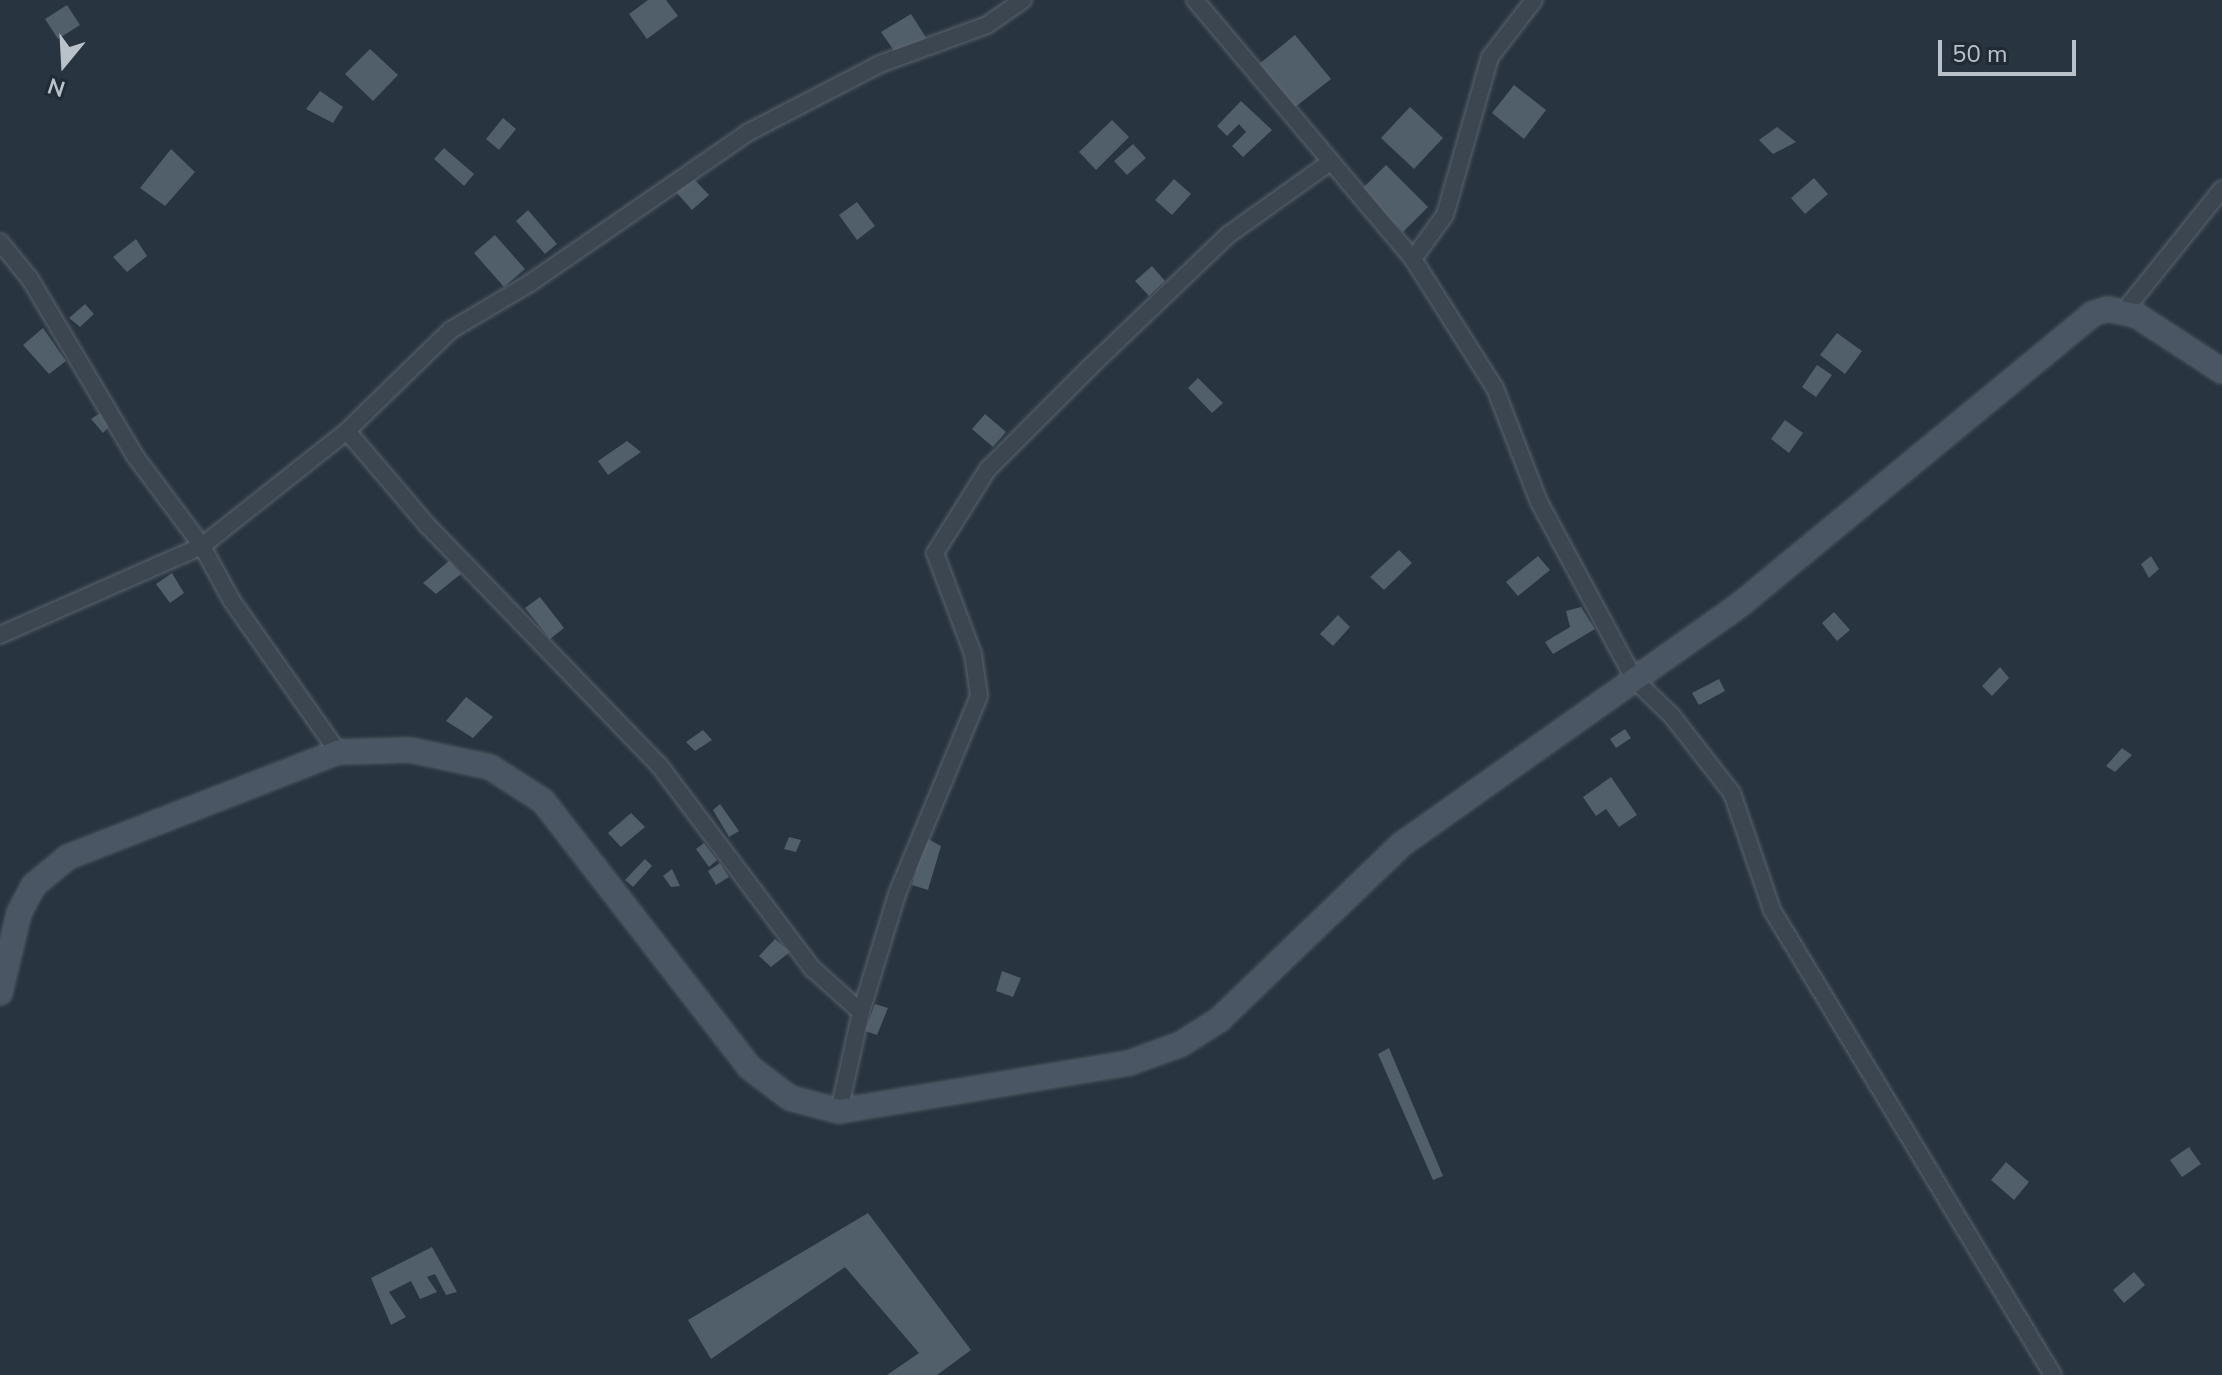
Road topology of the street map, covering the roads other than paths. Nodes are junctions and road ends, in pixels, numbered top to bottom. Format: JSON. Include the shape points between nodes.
{"nodes":[{"id":1,"x":1023,"y":0,"type":"edge"},
{"id":2,"x":1195,"y":0,"type":"edge"},
{"id":3,"x":1534,"y":0,"type":"edge"},
{"id":4,"x":1329,"y":163,"type":"junction"},
{"id":5,"x":2222,"y":189,"type":"edge"},
{"id":6,"x":0,"y":242,"type":"edge"},
{"id":7,"x":1413,"y":259,"type":"junction"},
{"id":8,"x":2124,"y":311,"type":"junction"},
{"id":9,"x":2222,"y":371,"type":"edge"},
{"id":10,"x":347,"y":431,"type":"junction"},
{"id":11,"x":202,"y":546,"type":"junction"},
{"id":12,"x":0,"y":635,"type":"edge"},
{"id":13,"x":1635,"y":680,"type":"junction"},
{"id":14,"x":338,"y":752,"type":"junction"},
{"id":15,"x":0,"y":993,"type":"edge"},
{"id":16,"x":861,"y":1012,"type":"junction"},
{"id":17,"x":839,"y":1111,"type":"junction"},
{"id":18,"x":2053,"y":1375,"type":"edge"}],
"edges":[{"from":1,"to":10,"type":"street","via":[[987,25],[880,64],[749,132],[530,283],[451,330]]},
{"from":2,"to":4,"type":"street"},
{"from":3,"to":7,"type":"street","via":[[1490,57],[1445,215]]},
{"from":4,"to":7,"type":"street"},
{"from":4,"to":16,"type":"street","via":[[1228,235],[1067,390],[988,469],[935,553],[973,654],[979,696],[897,894]]},
{"from":5,"to":8,"type":"street"},
{"from":6,"to":11,"type":"street","via":[[30,279],[135,456]]},
{"from":7,"to":13,"type":"street","via":[[1495,388],[1539,502]]},
{"from":8,"to":9,"type":"main road"},
{"from":8,"to":13,"type":"main road","via":[[2100,311],[2075,325],[1742,603]]},
{"from":10,"to":11,"type":"street"},
{"from":10,"to":16,"type":"street","via":[[427,525],[659,765],[813,969]]},
{"from":11,"to":12,"type":"street"},
{"from":11,"to":14,"type":"street","via":[[232,601]]},
{"from":13,"to":17,"type":"main road","via":[[1402,844],[1219,1020],[1181,1044],[1129,1063]]},
{"from":13,"to":18,"type":"street","via":[[1672,716],[1732,793],[1772,910]]},
{"from":14,"to":15,"type":"main road","via":[[68,857],[34,885],[19,913]]},
{"from":14,"to":17,"type":"main road","via":[[423,752],[462,759],[516,780],[543,801],[749,1067],[790,1098]]},
{"from":16,"to":17,"type":"street"}]}
